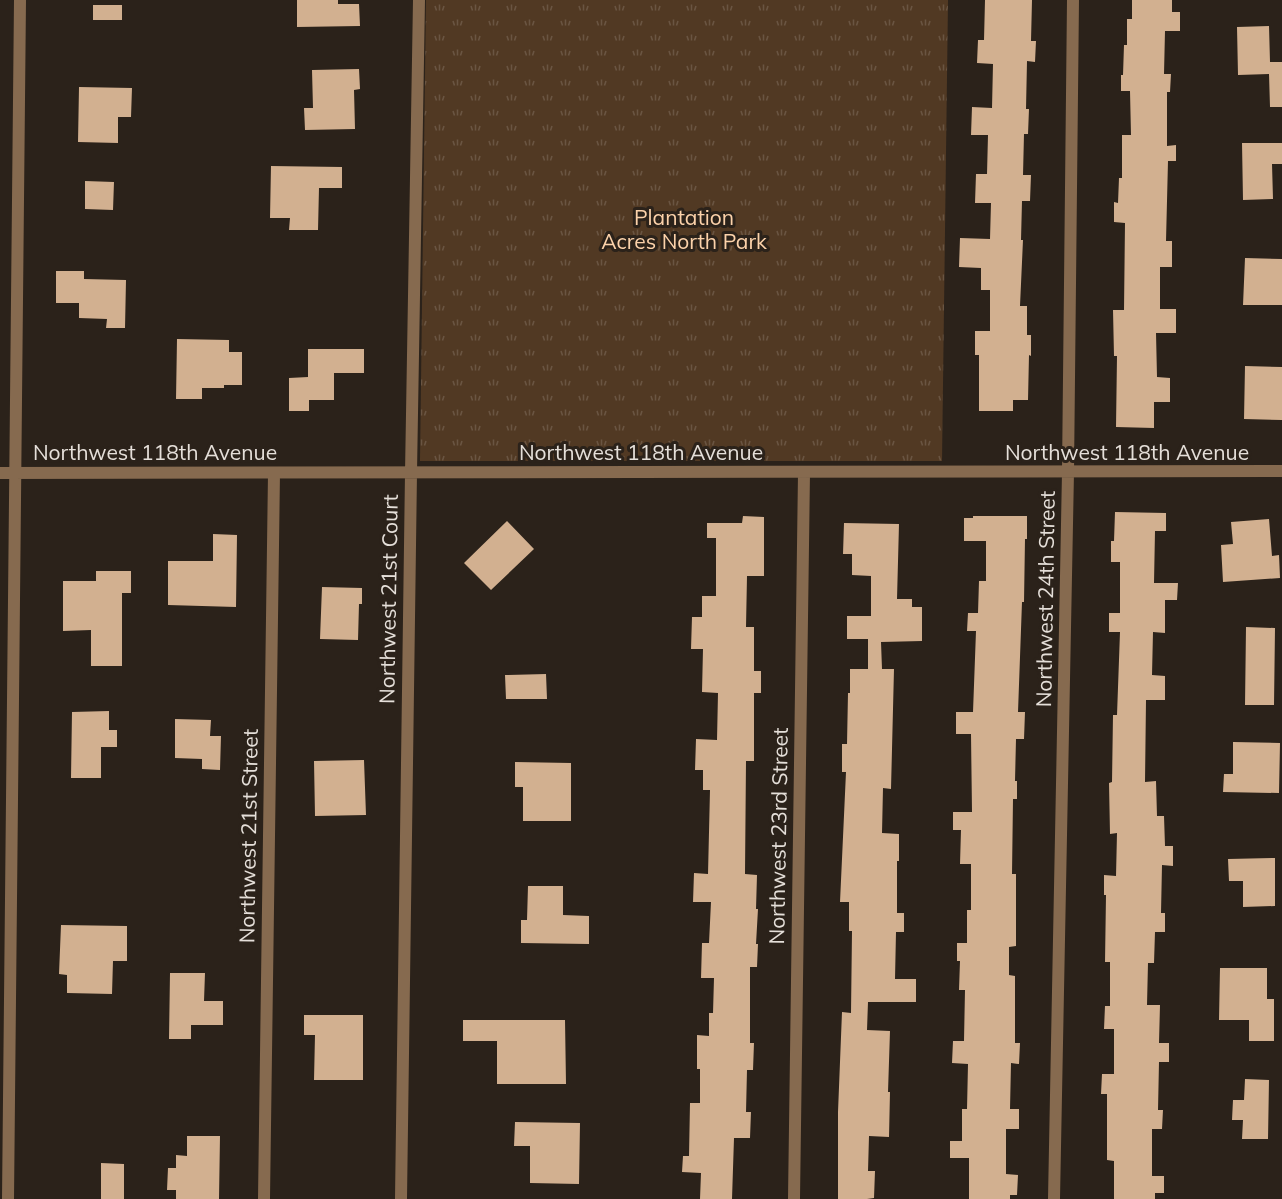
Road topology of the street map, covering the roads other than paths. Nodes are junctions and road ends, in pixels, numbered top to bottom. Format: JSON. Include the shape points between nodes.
{"nodes":[{"id":1,"x":20,"y":0,"type":"edge"},
{"id":2,"x":418,"y":0,"type":"edge"},
{"id":3,"x":1073,"y":0,"type":"edge"},
{"id":4,"x":1282,"y":471,"type":"edge"},
{"id":5,"x":1068,"y":472,"type":"junction"},
{"id":6,"x":0,"y":473,"type":"edge"},
{"id":7,"x":15,"y":473,"type":"junction"},
{"id":8,"x":274,"y":473,"type":"junction"},
{"id":9,"x":411,"y":473,"type":"junction"},
{"id":10,"x":804,"y":473,"type":"junction"},
{"id":11,"x":8,"y":1199,"type":"edge"},
{"id":12,"x":264,"y":1199,"type":"edge"},
{"id":13,"x":401,"y":1199,"type":"edge"},
{"id":14,"x":794,"y":1199,"type":"edge"},
{"id":15,"x":1054,"y":1199,"type":"edge"}],
"edges":[{"from":1,"to":7,"type":"street"},
{"from":2,"to":9,"type":"street","name":"Northwest 21st Court"},
{"from":3,"to":5,"type":"street","name":"Northwest 24th Street"},
{"from":4,"to":5,"type":"street","name":"Northwest 118th Avenue"},
{"from":5,"to":10,"type":"street","name":"Northwest 118th Avenue"},
{"from":5,"to":15,"type":"street","name":"Northwest 24th Street"},
{"from":6,"to":7,"type":"street","name":"Northwest 118th Avenue"},
{"from":7,"to":8,"type":"street","name":"Northwest 118th Avenue"},
{"from":7,"to":11,"type":"street"},
{"from":8,"to":9,"type":"street","name":"Northwest 118th Avenue"},
{"from":8,"to":12,"type":"street","name":"Northwest 21st Street"},
{"from":9,"to":10,"type":"street","name":"Northwest 118th Avenue"},
{"from":9,"to":13,"type":"street","name":"Northwest 21st Court"},
{"from":10,"to":14,"type":"street","name":"Northwest 23rd Street"}]}
